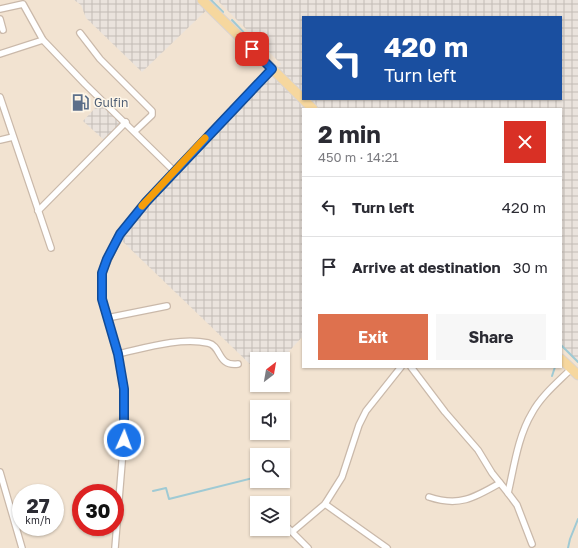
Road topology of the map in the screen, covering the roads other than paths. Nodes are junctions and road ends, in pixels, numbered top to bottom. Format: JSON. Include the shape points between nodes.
{"nodes":[{"id":1,"x":202,"y":0,"type":"edge"},
{"id":2,"x":0,"y":9,"type":"edge"},
{"id":3,"x":0,"y":19,"type":"edge"},
{"id":4,"x":3,"y":30,"type":"dead end"},
{"id":5,"x":80,"y":33,"type":"dead end"},
{"id":6,"x":43,"y":40,"type":"junction"},
{"id":7,"x":0,"y":54,"type":"edge"},
{"id":8,"x":272,"y":69,"type":"junction"},
{"id":9,"x":0,"y":97,"type":"edge"},
{"id":10,"x":302,"y":98,"type":"edge"},
{"id":11,"x":304,"y":100,"type":"edge"},
{"id":12,"x":312,"y":108,"type":"edge"},
{"id":13,"x":126,"y":122,"type":"junction"},
{"id":14,"x":134,"y":131,"type":"junction"},
{"id":15,"x":13,"y":137,"type":"junction"},
{"id":16,"x":0,"y":140,"type":"edge"},
{"id":17,"x":174,"y":171,"type":"junction"},
{"id":18,"x":38,"y":211,"type":"junction"},
{"id":19,"x":51,"y":248,"type":"dead end"},
{"id":20,"x":168,"y":306,"type":"dead end"},
{"id":21,"x":107,"y":318,"type":"junction"},
{"id":22,"x":118,"y":354,"type":"junction"},
{"id":23,"x":562,"y":360,"type":"edge"},
{"id":24,"x":238,"y":364,"type":"dead end"},
{"id":25,"x":400,"y":368,"type":"edge"},
{"id":26,"x":412,"y":368,"type":"edge"},
{"id":27,"x":575,"y":372,"type":"edge"},
{"id":28,"x":0,"y":472,"type":"edge"},
{"id":29,"x":500,"y":483,"type":"junction"},
{"id":30,"x":508,"y":493,"type":"junction"},
{"id":31,"x":429,"y":497,"type":"dead end"},
{"id":32,"x":325,"y":504,"type":"junction"},
{"id":33,"x":292,"y":532,"type":"joint"},
{"id":34,"x":532,"y":544,"type":"dead end"},
{"id":35,"x":22,"y":548,"type":"edge"},
{"id":36,"x":116,"y":548,"type":"edge"},
{"id":37,"x":308,"y":548,"type":"edge"},
{"id":38,"x":387,"y":548,"type":"edge"}],
"edges":[{"from":1,"to":8,"type":"main road"},
{"from":2,"to":6,"type":"street","via":[[22,3]]},
{"from":3,"to":4,"type":"street"},
{"from":5,"to":14,"type":"street","via":[[100,59],[152,111],[152,115]]},
{"from":6,"to":7,"type":"street"},
{"from":6,"to":13,"type":"street"},
{"from":8,"to":10,"type":"main road"},
{"from":8,"to":17,"type":"street"},
{"from":9,"to":15,"type":"street"},
{"from":11,"to":12,"type":"main road"},
{"from":13,"to":14,"type":"street"},
{"from":13,"to":18,"type":"street"},
{"from":14,"to":17,"type":"street"},
{"from":15,"to":16,"type":"street"},
{"from":15,"to":18,"type":"street"},
{"from":17,"to":21,"type":"street","via":[[120,234],[113,246],[102,273],[101,287]]},
{"from":18,"to":19,"type":"street"},
{"from":20,"to":21,"type":"street"},
{"from":21,"to":22,"type":"street"},
{"from":22,"to":24,"type":"street","via":[[174,342],[206,342],[213,346],[226,363]]},
{"from":22,"to":36,"type":"street","via":[[124,389],[125,426]]},
{"from":23,"to":27,"type":"main road"},
{"from":25,"to":32,"type":"street","via":[[366,411],[342,477]]},
{"from":26,"to":29,"type":"street","via":[[478,450]]},
{"from":27,"to":30,"type":"street","via":[[551,388],[532,412],[525,426]]},
{"from":28,"to":35,"type":"street"},
{"from":29,"to":30,"type":"street"},
{"from":29,"to":31,"type":"street","via":[[477,496],[459,501]]},
{"from":30,"to":34,"type":"street","via":[[517,505]]},
{"from":32,"to":33,"type":"street"},
{"from":32,"to":38,"type":"street"},
{"from":33,"to":37,"type":"street"}]}
